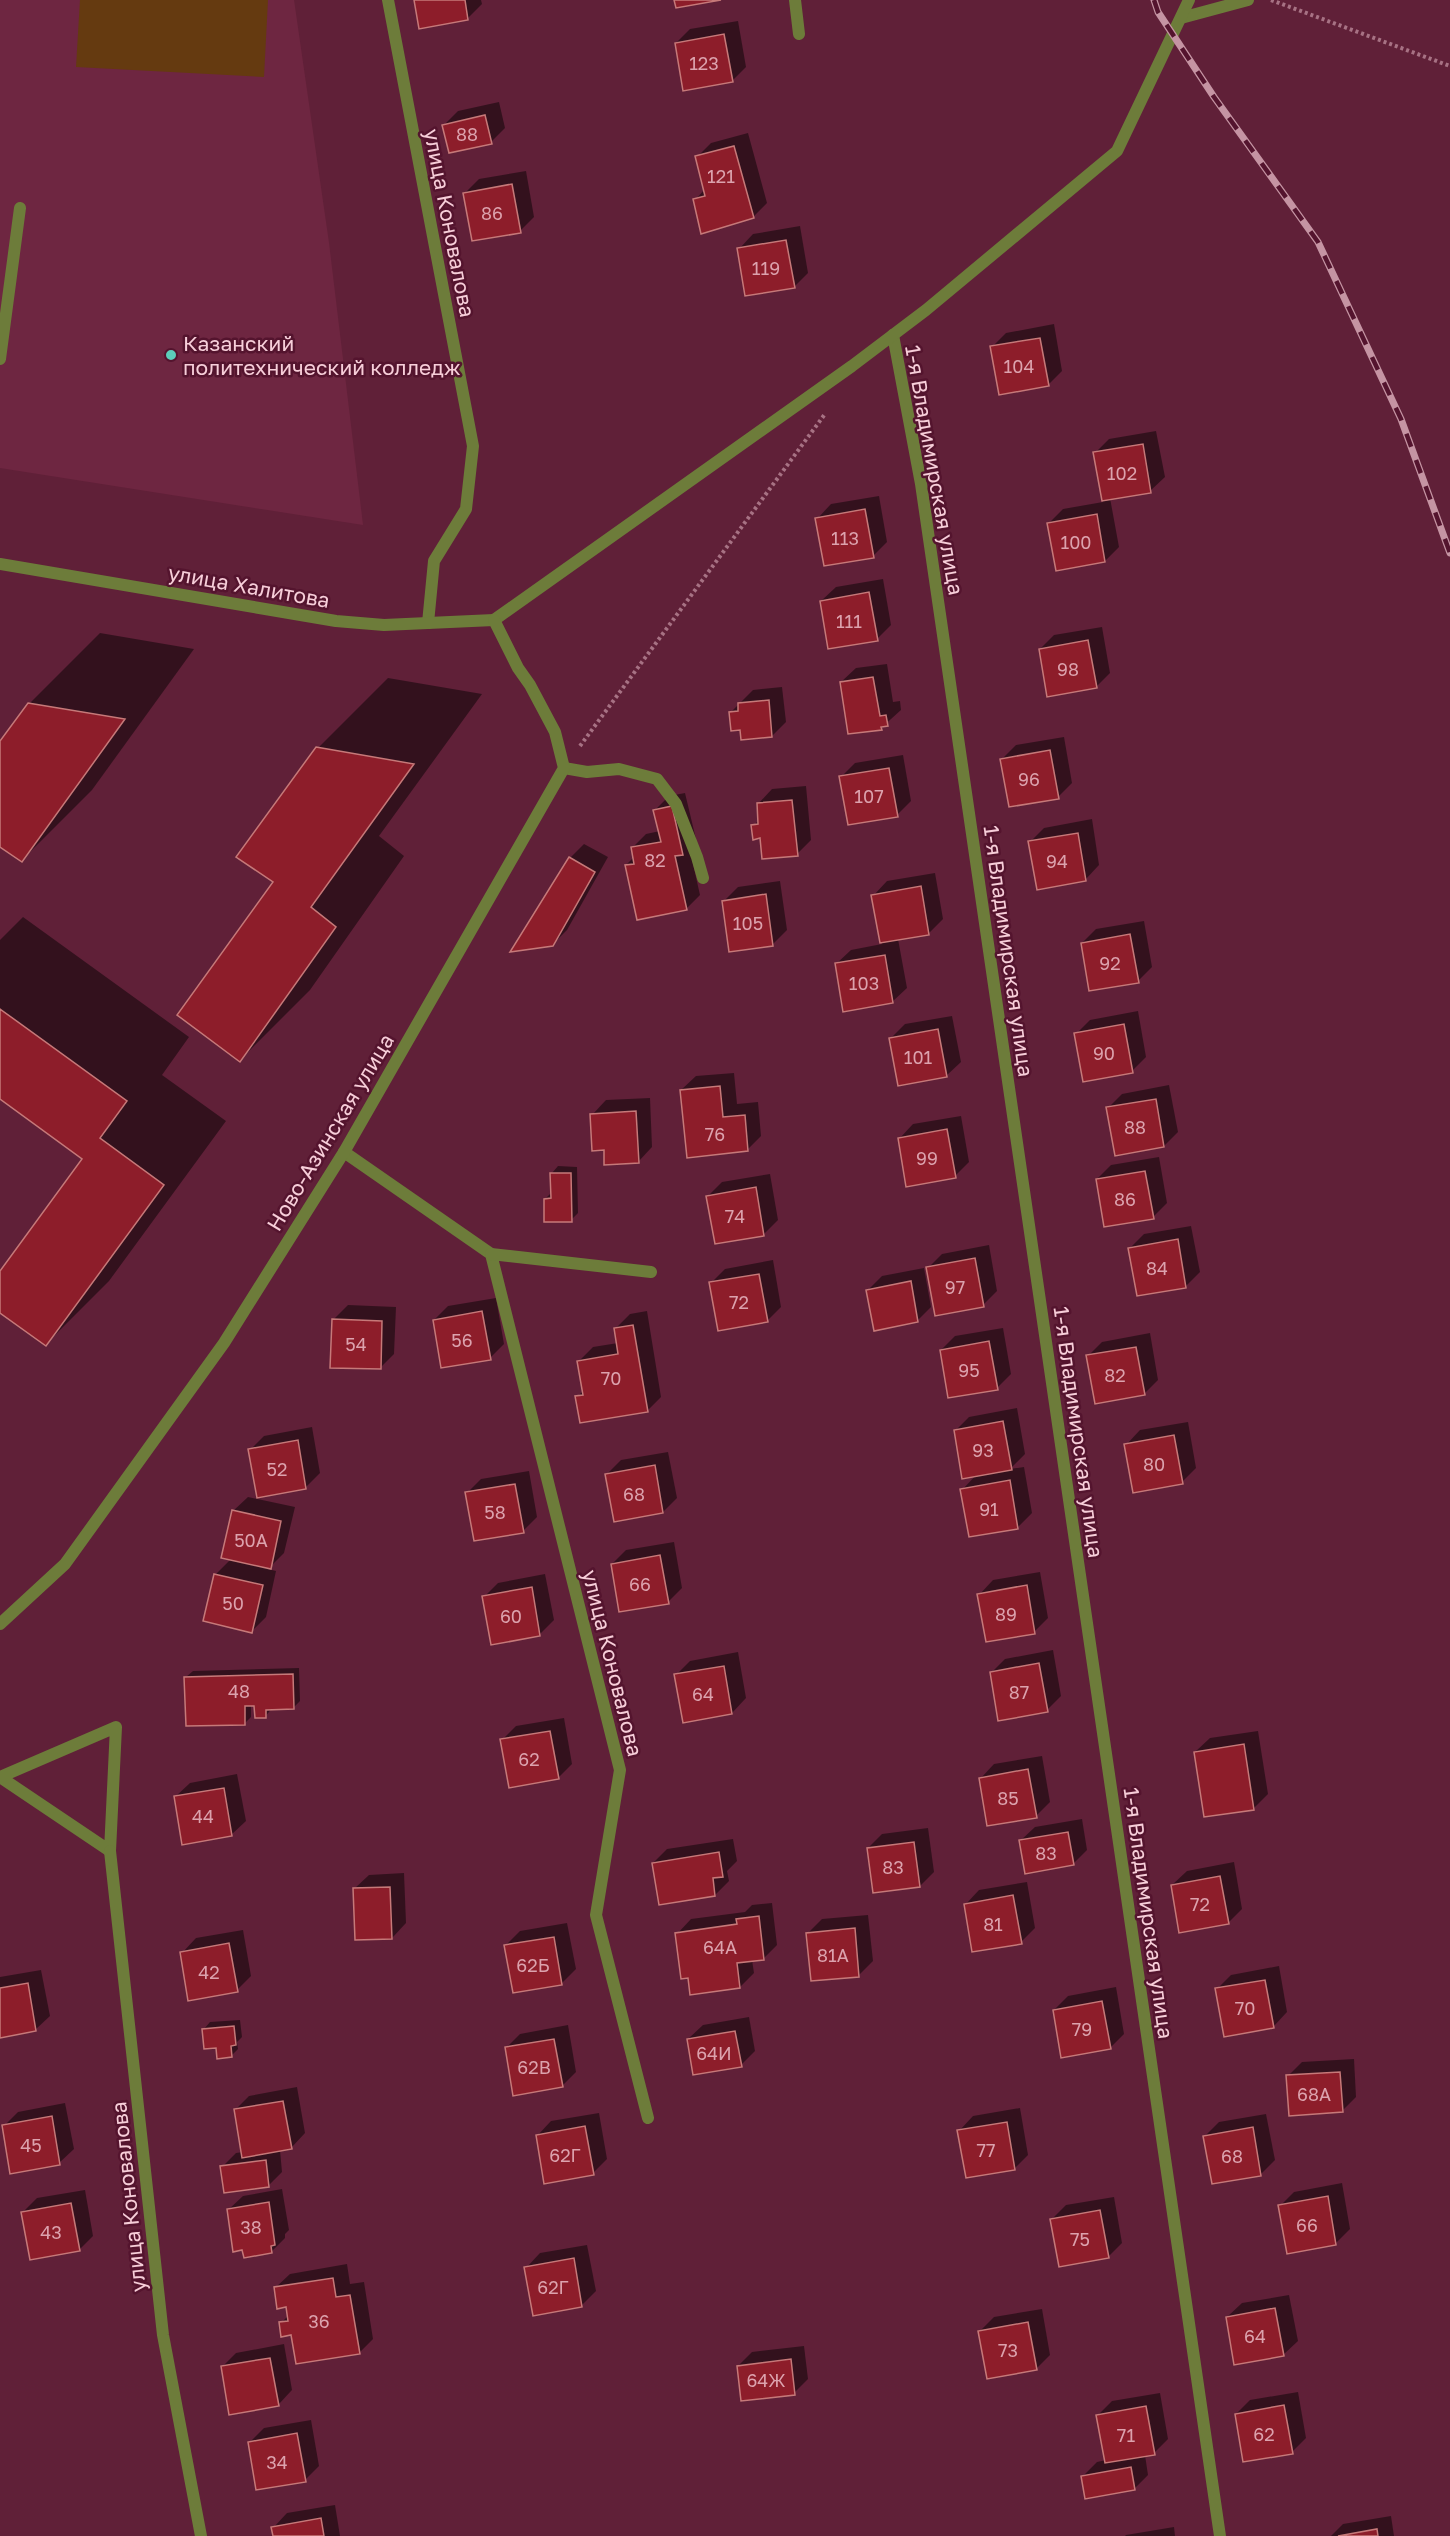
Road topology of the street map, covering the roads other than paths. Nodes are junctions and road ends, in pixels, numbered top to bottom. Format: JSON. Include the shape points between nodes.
{"nodes":[{"id":1,"x":388,"y":0,"type":"edge"},
{"id":2,"x":795,"y":0,"type":"edge"},
{"id":3,"x":1183,"y":0,"type":"edge"},
{"id":4,"x":1189,"y":0,"type":"edge"},
{"id":5,"x":1248,"y":0,"type":"edge"},
{"id":6,"x":1181,"y":18,"type":"junction"},
{"id":7,"x":799,"y":34,"type":"dead end"},
{"id":8,"x":20,"y":208,"type":"dead end"},
{"id":9,"x":893,"y":335,"type":"junction"},
{"id":10,"x":0,"y":359,"type":"edge"},
{"id":11,"x":0,"y":564,"type":"edge"},
{"id":12,"x":494,"y":620,"type":"junction"},
{"id":13,"x":428,"y":623,"type":"junction"},
{"id":14,"x":564,"y":768,"type":"junction"},
{"id":15,"x":703,"y":878,"type":"dead end"},
{"id":16,"x":344,"y":1152,"type":"junction"},
{"id":17,"x":491,"y":1254,"type":"junction"},
{"id":18,"x":651,"y":1272,"type":"dead end"},
{"id":19,"x":0,"y":1624,"type":"edge"},
{"id":20,"x":0,"y":1777,"type":"edge"},
{"id":21,"x":110,"y":1851,"type":"junction"},
{"id":22,"x":648,"y":2118,"type":"dead end"},
{"id":23,"x":201,"y":2536,"type":"edge"},
{"id":24,"x":1220,"y":2536,"type":"edge"}],
"edges":[{"from":1,"to":13,"type":"street","name":"улица Коновалова","via":[[473,446],[466,509],[434,561]]},
{"from":2,"to":7,"type":"street"},
{"from":3,"to":6,"type":"street"},
{"from":4,"to":6,"type":"street"},
{"from":5,"to":6,"type":"street"},
{"from":6,"to":9,"type":"street","via":[[1117,151]]},
{"from":8,"to":10,"type":"street"},
{"from":9,"to":12,"type":"street"},
{"from":9,"to":24,"type":"street","name":"1-я Владимирская улица","via":[[921,484]]},
{"from":11,"to":13,"type":"street","name":"улица Халитова","via":[[336,621]]},
{"from":12,"to":13,"type":"street","name":"улица Халитова"},
{"from":12,"to":14,"type":"street","via":[[555,732]]},
{"from":14,"to":15,"type":"street","via":[[587,772],[619,769],[657,779],[676,804]]},
{"from":14,"to":16,"type":"street","name":"Ново-Азинская улица"},
{"from":16,"to":17,"type":"street"},
{"from":16,"to":19,"type":"street","name":"Ново-Азинская улица","via":[[224,1342],[65,1564]]},
{"from":17,"to":18,"type":"street"},
{"from":17,"to":22,"type":"street","name":"улица Коновалова","via":[[620,1770],[596,1915]]},
{"from":20,"to":21,"type":"street","name":"улица Коновалова"},
{"from":20,"to":21,"type":"street","name":"улица Коновалова","via":[[116,1727]]},
{"from":21,"to":23,"type":"street","name":"улица Коновалова","via":[[163,2335]]}]}
